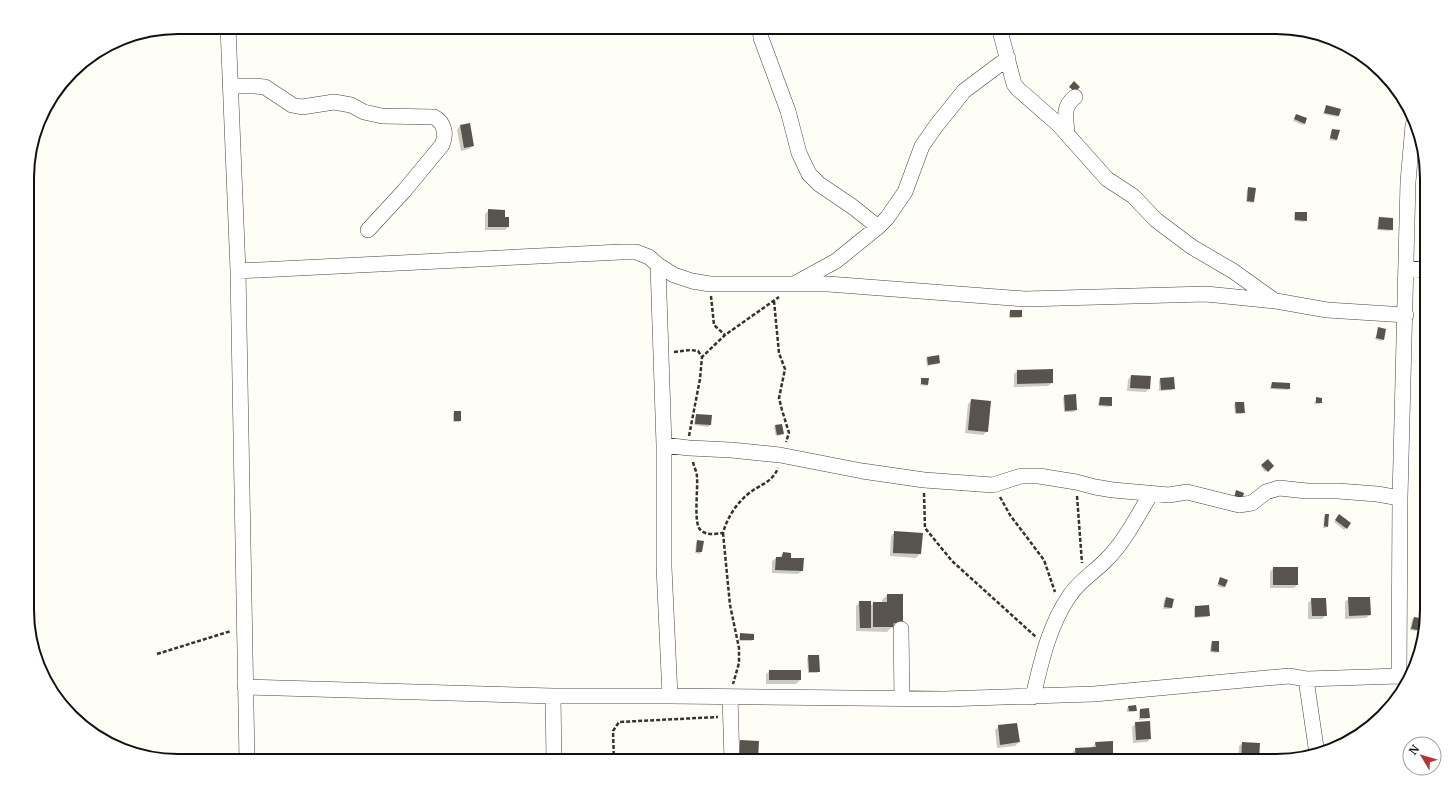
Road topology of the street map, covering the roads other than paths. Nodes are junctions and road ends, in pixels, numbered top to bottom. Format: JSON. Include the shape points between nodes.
{"nodes":[{"id":1,"x":228,"y":34,"type":"edge"},
{"id":2,"x":761,"y":34,"type":"edge"},
{"id":3,"x":1001,"y":34,"type":"edge"},
{"id":4,"x":1008,"y":58,"type":"junction"},
{"id":5,"x":230,"y":86,"type":"junction"},
{"id":6,"x":1075,"y":97,"type":"dead end"},
{"id":7,"x":1067,"y":133,"type":"junction"},
{"id":8,"x":1412,"y":133,"type":"edge"},
{"id":9,"x":878,"y":227,"type":"junction"},
{"id":10,"x":368,"y":230,"type":"dead end"},
{"id":11,"x":658,"y":265,"type":"junction"},
{"id":12,"x":1407,"y":268,"type":"junction"},
{"id":13,"x":1420,"y":269,"type":"edge"},
{"id":14,"x":238,"y":272,"type":"junction"},
{"id":15,"x":793,"y":284,"type":"junction"},
{"id":16,"x":1276,"y":301,"type":"junction"},
{"id":17,"x":1406,"y":315,"type":"junction"},
{"id":18,"x":664,"y":445,"type":"junction"},
{"id":19,"x":1151,"y":494,"type":"junction"},
{"id":20,"x":1400,"y":498,"type":"junction"},
{"id":21,"x":901,"y":629,"type":"dead end"},
{"id":22,"x":1405,"y":674,"type":"edge"},
{"id":23,"x":1403,"y":677,"type":"edge"},
{"id":24,"x":1306,"y":679,"type":"junction"},
{"id":25,"x":245,"y":687,"type":"junction"},
{"id":26,"x":553,"y":696,"type":"junction"},
{"id":27,"x":670,"y":696,"type":"junction"},
{"id":28,"x":730,"y":697,"type":"junction"},
{"id":29,"x":1033,"y":697,"type":"junction"},
{"id":30,"x":902,"y":699,"type":"junction"},
{"id":31,"x":1316,"y":748,"type":"edge"},
{"id":32,"x":247,"y":754,"type":"edge"},
{"id":33,"x":554,"y":754,"type":"edge"},
{"id":34,"x":732,"y":754,"type":"edge"}],
"edges":[{"from":1,"to":5,"type":"street"},
{"from":2,"to":9,"type":"street","via":[[786,105],[799,153],[809,174]]},
{"from":3,"to":4,"type":"street"},
{"from":4,"to":7,"type":"street","via":[[1014,84]]},
{"from":4,"to":9,"type":"street","via":[[964,91],[936,126],[922,146],[905,192]]},
{"from":5,"to":10,"type":"street","via":[[265,87],[292,105],[302,107],[334,102],[382,116],[434,117],[439,120],[445,136],[442,145]]},
{"from":5,"to":14,"type":"street"},
{"from":6,"to":7,"type":"street","via":[[1069,102],[1065,115]]},
{"from":7,"to":16,"type":"street","via":[[1097,170],[1133,196],[1156,220],[1192,247]]},
{"from":8,"to":12,"type":"street","via":[[1408,182]]},
{"from":9,"to":15,"type":"street","via":[[836,261]]},
{"from":11,"to":14,"type":"street","via":[[649,257],[636,252],[621,252]]},
{"from":11,"to":15,"type":"street","via":[[674,274],[710,284]]},
{"from":11,"to":18,"type":"street"},
{"from":12,"to":13,"type":"street"},
{"from":12,"to":17,"type":"street"},
{"from":14,"to":25,"type":"street"},
{"from":15,"to":16,"type":"street","via":[[828,284],[1025,300],[1206,294]]},
{"from":16,"to":17,"type":"street","via":[[1327,310]]},
{"from":17,"to":20,"type":"street"},
{"from":18,"to":19,"type":"street","via":[[780,455],[924,480],[993,484],[1022,476],[1039,476]]},
{"from":18,"to":27,"type":"street","via":[[664,567]]},
{"from":19,"to":20,"type":"street","via":[[1187,492],[1240,505],[1252,503],[1266,492],[1279,488],[1377,494]]},
{"from":19,"to":29,"type":"street","via":[[1120,544],[1070,594],[1046,645]]},
{"from":20,"to":22,"type":"street"},
{"from":21,"to":30,"type":"street"},
{"from":23,"to":24,"type":"street"},
{"from":24,"to":29,"type":"street","via":[[1289,676]]},
{"from":24,"to":31,"type":"street"},
{"from":25,"to":26,"type":"street"},
{"from":25,"to":32,"type":"street"},
{"from":26,"to":27,"type":"street"},
{"from":26,"to":33,"type":"street"},
{"from":27,"to":28,"type":"street"},
{"from":28,"to":30,"type":"street"},
{"from":28,"to":34,"type":"street"},
{"from":29,"to":30,"type":"street"}]}
